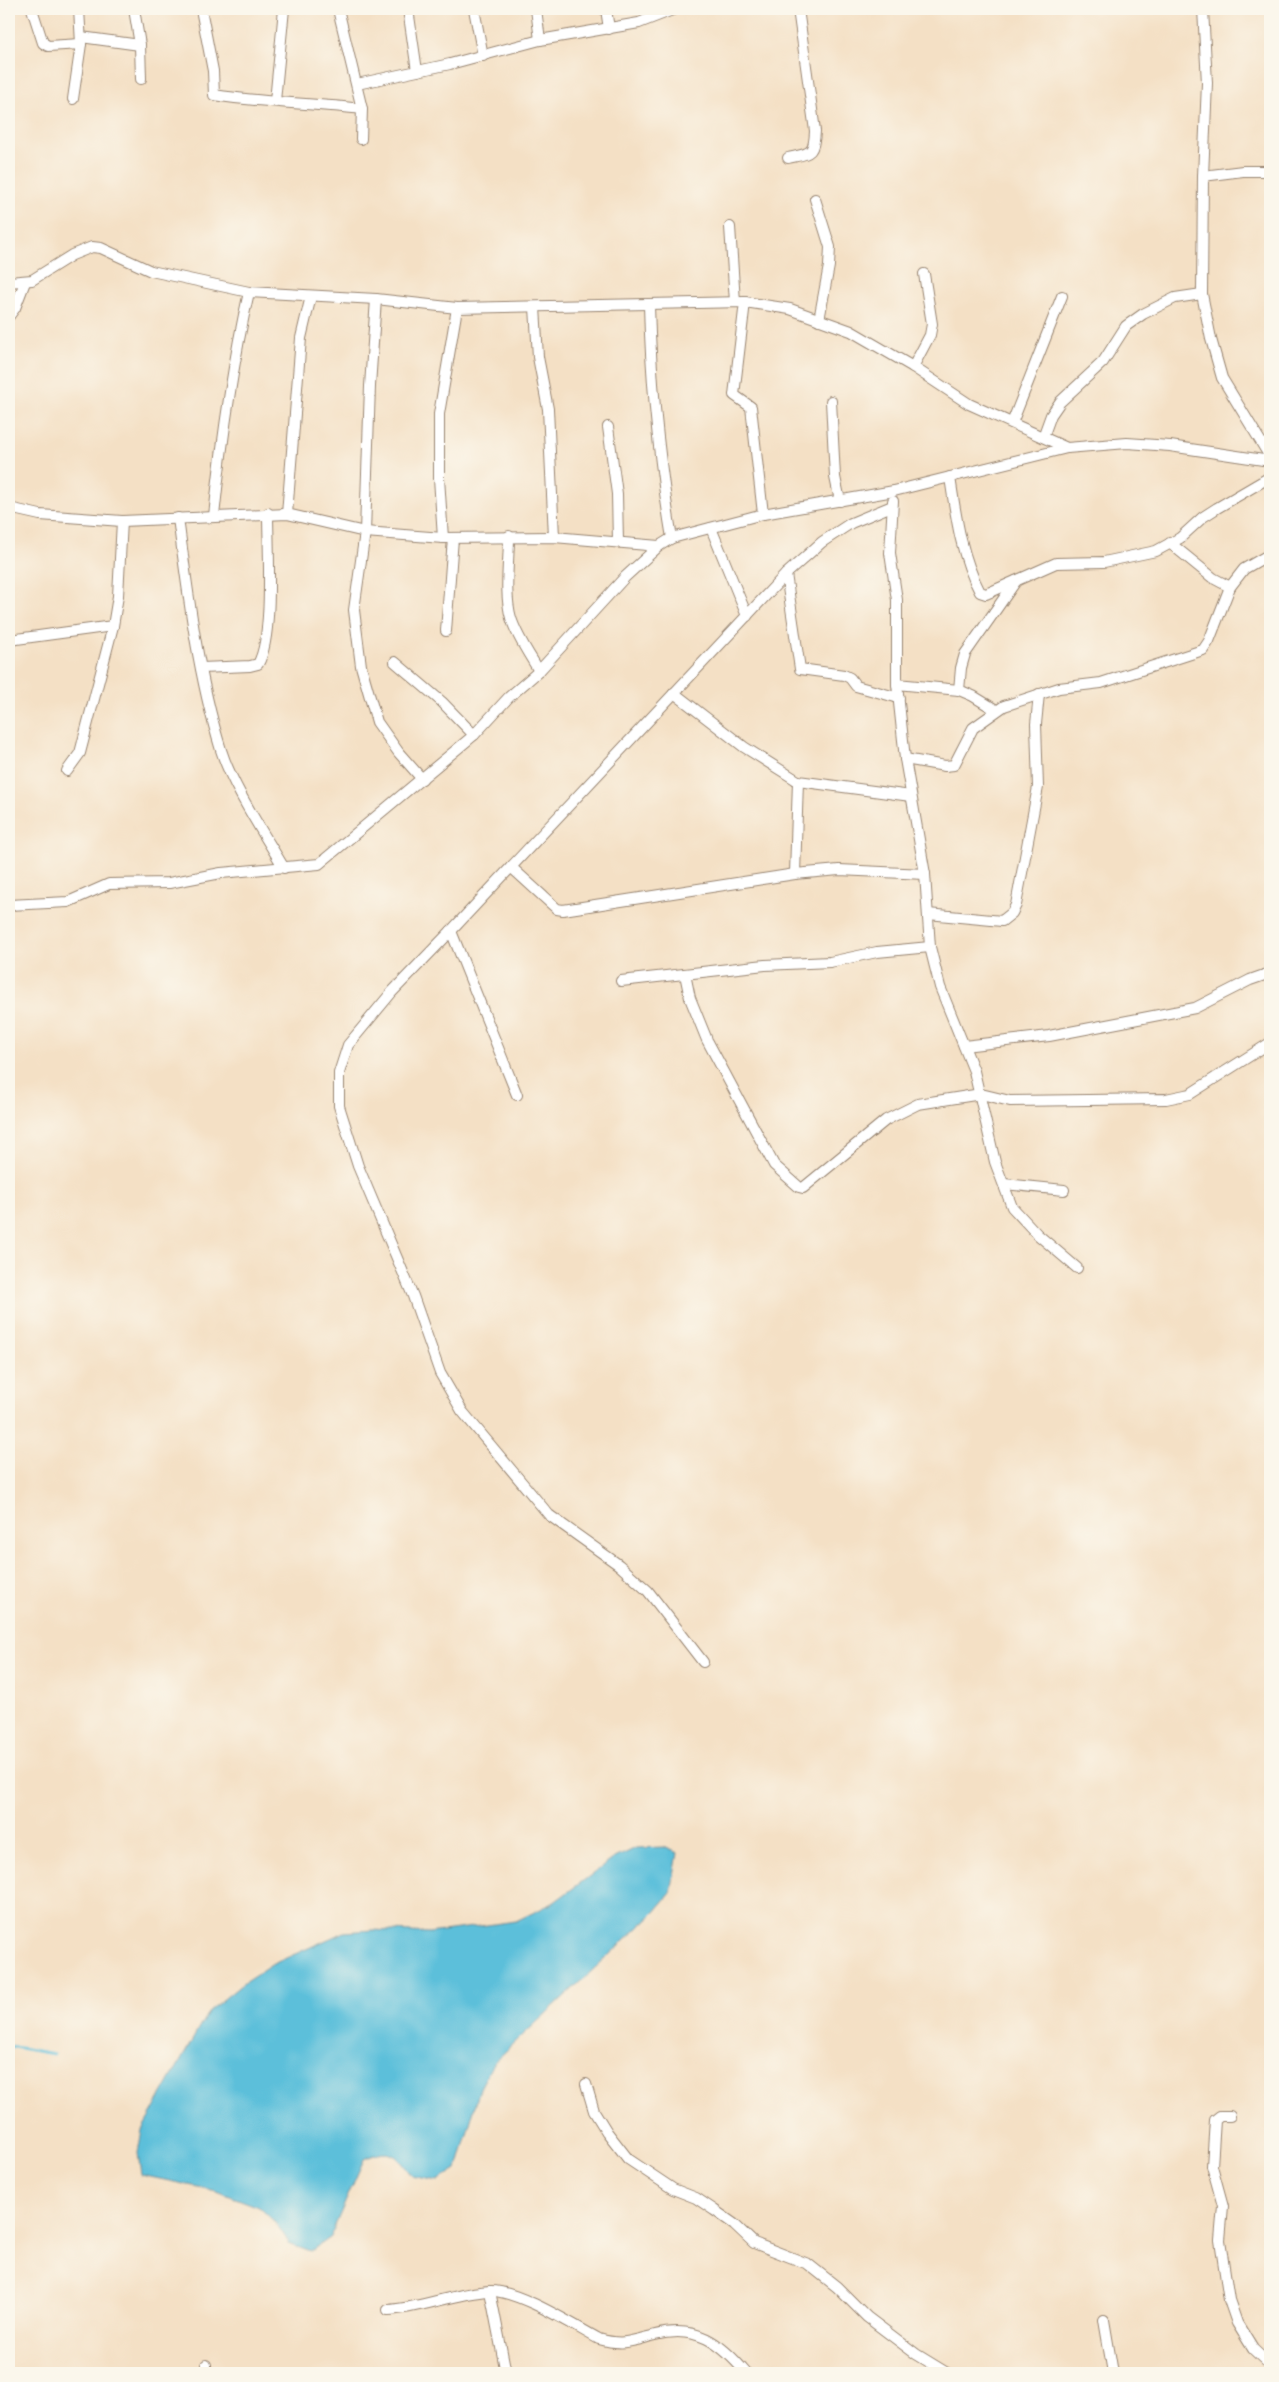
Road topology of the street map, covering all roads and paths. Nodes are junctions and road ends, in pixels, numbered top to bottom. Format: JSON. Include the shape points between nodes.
{"nodes":[{"id":1,"x":32,"y":9,"type":"edge"},
{"id":2,"x":79,"y":9,"type":"edge"},
{"id":3,"x":134,"y":9,"type":"edge"},
{"id":4,"x":201,"y":9,"type":"edge"},
{"id":5,"x":284,"y":9,"type":"edge"},
{"id":6,"x":338,"y":9,"type":"edge"},
{"id":7,"x":408,"y":9,"type":"edge"},
{"id":8,"x":474,"y":9,"type":"edge"},
{"id":9,"x":536,"y":9,"type":"edge"},
{"id":10,"x":606,"y":9,"type":"edge"},
{"id":11,"x":675,"y":9,"type":"edge"},
{"id":12,"x":798,"y":9,"type":"edge"},
{"id":13,"x":1203,"y":9,"type":"edge"},
{"id":14,"x":609,"y":29,"type":"junction"},
{"id":15,"x":81,"y":40,"type":"junction"},
{"id":16,"x":540,"y":40,"type":"junction"},
{"id":17,"x":140,"y":45,"type":"junction"},
{"id":18,"x":482,"y":56,"type":"junction"},
{"id":19,"x":417,"y":71,"type":"junction"},
{"id":20,"x":141,"y":79,"type":"dead end"},
{"id":21,"x":357,"y":84,"type":"junction"},
{"id":22,"x":73,"y":99,"type":"dead end"},
{"id":23,"x":275,"y":101,"type":"junction"},
{"id":24,"x":362,"y":109,"type":"junction"},
{"id":25,"x":361,"y":139,"type":"dead end"},
{"id":26,"x":788,"y":158,"type":"dead end"},
{"id":27,"x":1270,"y":171,"type":"edge"},
{"id":28,"x":1203,"y":176,"type":"junction"},
{"id":29,"x":815,"y":200,"type":"dead end"},
{"id":30,"x":730,"y":226,"type":"dead end"},
{"id":31,"x":924,"y":274,"type":"dead end"},
{"id":32,"x":9,"y":282,"type":"edge"},
{"id":33,"x":25,"y":282,"type":"junction"},
{"id":34,"x":249,"y":292,"type":"junction"},
{"id":35,"x":1202,"y":294,"type":"junction"},
{"id":36,"x":311,"y":296,"type":"junction"},
{"id":37,"x":1062,"y":296,"type":"dead end"},
{"id":38,"x":376,"y":300,"type":"junction"},
{"id":39,"x":740,"y":302,"type":"junction"},
{"id":40,"x":649,"y":305,"type":"junction"},
{"id":41,"x":457,"y":308,"type":"junction"},
{"id":42,"x":535,"y":308,"type":"junction"},
{"id":43,"x":9,"y":316,"type":"edge"},
{"id":44,"x":819,"y":320,"type":"junction"},
{"id":45,"x":914,"y":366,"type":"junction"},
{"id":46,"x":831,"y":401,"type":"dead end"},
{"id":47,"x":1012,"y":423,"type":"junction"},
{"id":48,"x":608,"y":427,"type":"dead end"},
{"id":49,"x":1043,"y":437,"type":"junction"},
{"id":50,"x":1067,"y":448,"type":"junction"},
{"id":51,"x":1270,"y":459,"type":"edge"},
{"id":52,"x":950,"y":477,"type":"junction"},
{"id":53,"x":1270,"y":477,"type":"edge"},
{"id":54,"x":894,"y":491,"type":"junction"},
{"id":55,"x":840,"y":501,"type":"junction"},
{"id":56,"x":892,"y":506,"type":"junction"},
{"id":57,"x":9,"y":508,"type":"edge"},
{"id":58,"x":268,"y":513,"type":"junction"},
{"id":59,"x":287,"y":514,"type":"junction"},
{"id":60,"x":763,"y":514,"type":"junction"},
{"id":61,"x":214,"y":516,"type":"junction"},
{"id":62,"x":178,"y":518,"type":"junction"},
{"id":63,"x":122,"y":521,"type":"junction"},
{"id":64,"x":711,"y":528,"type":"junction"},
{"id":65,"x":365,"y":532,"type":"junction"},
{"id":66,"x":509,"y":536,"type":"junction"},
{"id":67,"x":554,"y":537,"type":"junction"},
{"id":68,"x":448,"y":538,"type":"junction"},
{"id":69,"x":672,"y":538,"type":"junction"},
{"id":70,"x":618,"y":542,"type":"junction"},
{"id":71,"x":1170,"y":544,"type":"junction"},
{"id":72,"x":659,"y":546,"type":"junction"},
{"id":73,"x":1270,"y":554,"type":"edge"},
{"id":74,"x":786,"y":574,"type":"junction"},
{"id":75,"x":1017,"y":581,"type":"junction"},
{"id":76,"x":1230,"y":587,"type":"junction"},
{"id":77,"x":747,"y":616,"type":"junction"},
{"id":78,"x":114,"y":626,"type":"junction"},
{"id":79,"x":446,"y":631,"type":"dead end"},
{"id":80,"x":9,"y":640,"type":"edge"},
{"id":81,"x":395,"y":662,"type":"dead end"},
{"id":82,"x":201,"y":668,"type":"junction"},
{"id":83,"x":539,"y":670,"type":"junction"},
{"id":84,"x":897,"y":684,"type":"junction"},
{"id":85,"x":959,"y":690,"type":"junction"},
{"id":86,"x":674,"y":694,"type":"junction"},
{"id":87,"x":1039,"y":694,"type":"junction"},
{"id":88,"x":899,"y":698,"type":"junction"},
{"id":89,"x":996,"y":710,"type":"junction"},
{"id":90,"x":474,"y":735,"type":"junction"},
{"id":91,"x":904,"y":759,"type":"junction"},
{"id":92,"x":67,"y":771,"type":"dead end"},
{"id":93,"x":422,"y":779,"type":"junction"},
{"id":94,"x":798,"y":781,"type":"junction"},
{"id":95,"x":911,"y":796,"type":"junction"},
{"id":96,"x":511,"y":867,"type":"junction"},
{"id":97,"x":284,"y":868,"type":"junction"},
{"id":98,"x":795,"y":874,"type":"junction"},
{"id":99,"x":924,"y":874,"type":"junction"},
{"id":100,"x":9,"y":905,"type":"edge"},
{"id":101,"x":928,"y":914,"type":"junction"},
{"id":102,"x":451,"y":931,"type":"junction"},
{"id":103,"x":930,"y":947,"type":"junction"},
{"id":104,"x":1270,"y":973,"type":"edge"},
{"id":105,"x":684,"y":974,"type":"junction"},
{"id":106,"x":621,"y":981,"type":"dead end"},
{"id":107,"x":1270,"y":1044,"type":"edge"},
{"id":108,"x":964,"y":1046,"type":"junction"},
{"id":109,"x":981,"y":1094,"type":"junction"},
{"id":110,"x":516,"y":1095,"type":"dead end"},
{"id":111,"x":1004,"y":1184,"type":"junction"},
{"id":112,"x":1064,"y":1190,"type":"dead end"},
{"id":113,"x":1077,"y":1268,"type":"dead end"},
{"id":114,"x":703,"y":1662,"type":"dead end"},
{"id":115,"x":586,"y":2084,"type":"dead end"},
{"id":116,"x":1230,"y":2116,"type":"dead end"},
{"id":117,"x":490,"y":2291,"type":"junction"},
{"id":118,"x":388,"y":2310,"type":"dead end"},
{"id":119,"x":1104,"y":2320,"type":"dead end"},
{"id":120,"x":1270,"y":2366,"type":"edge"},
{"id":121,"x":743,"y":2372,"type":"edge"},
{"id":122,"x":506,"y":2373,"type":"edge"},
{"id":123,"x":947,"y":2373,"type":"edge"},
{"id":124,"x":1113,"y":2373,"type":"edge"}],
"edges":[{"from":1,"to":15,"type":"street","via":[[43,43],[48,46]]},
{"from":2,"to":15,"type":"street"},
{"from":3,"to":17,"type":"street"},
{"from":4,"to":23,"type":"street","via":[[214,94]]},
{"from":5,"to":23,"type":"street"},
{"from":6,"to":21,"type":"street"},
{"from":7,"to":19,"type":"street"},
{"from":8,"to":18,"type":"street"},
{"from":9,"to":16,"type":"street"},
{"from":10,"to":14,"type":"street"},
{"from":11,"to":14,"type":"street","via":[[639,23]]},
{"from":12,"to":26,"type":"street","via":[[810,84],[814,146],[808,154]]},
{"from":13,"to":28,"type":"street","via":[[1207,83]]},
{"from":14,"to":16,"type":"street"},
{"from":15,"to":17,"type":"street"},
{"from":15,"to":22,"type":"street"},
{"from":16,"to":18,"type":"street"},
{"from":17,"to":20,"type":"street"},
{"from":18,"to":19,"type":"street"},
{"from":19,"to":21,"type":"street"},
{"from":21,"to":24,"type":"street"},
{"from":23,"to":24,"type":"street"},
{"from":24,"to":25,"type":"street"},
{"from":27,"to":28,"type":"street"},
{"from":28,"to":35,"type":"street"},
{"from":29,"to":44,"type":"street","via":[[830,248],[830,266]]},
{"from":30,"to":39,"type":"street"},
{"from":31,"to":45,"type":"street","via":[[932,324]]},
{"from":32,"to":33,"type":"street"},
{"from":33,"to":34,"type":"street","via":[[92,247],[151,271]]},
{"from":33,"to":43,"type":"street"},
{"from":34,"to":36,"type":"street"},
{"from":34,"to":61,"type":"street","via":[[224,426]]},
{"from":35,"to":49,"type":"street","via":[[1175,298],[1126,326],[1102,362],[1060,402]]},
{"from":35,"to":51,"type":"street","via":[[1222,378]]},
{"from":36,"to":38,"type":"street"},
{"from":36,"to":59,"type":"street","via":[[301,338]]},
{"from":37,"to":47,"type":"street"},
{"from":38,"to":41,"type":"street"},
{"from":38,"to":65,"type":"street"},
{"from":39,"to":40,"type":"street"},
{"from":39,"to":44,"type":"street","via":[[790,309]]},
{"from":39,"to":60,"type":"street","via":[[734,395],[751,407]]},
{"from":40,"to":42,"type":"street"},
{"from":40,"to":69,"type":"street","via":[[650,374]]},
{"from":41,"to":42,"type":"street"},
{"from":41,"to":68,"type":"street","via":[[439,414],[439,478]]},
{"from":42,"to":67,"type":"street","via":[[538,357],[548,409]]},
{"from":44,"to":45,"type":"street","via":[[851,331]]},
{"from":45,"to":47,"type":"street","via":[[969,404]]},
{"from":46,"to":55,"type":"street","via":[[835,477]]},
{"from":47,"to":49,"type":"street"},
{"from":48,"to":70,"type":"street"},
{"from":49,"to":50,"type":"street"},
{"from":50,"to":51,"type":"street","via":[[1127,443]]},
{"from":50,"to":52,"type":"street"},
{"from":52,"to":54,"type":"street"},
{"from":52,"to":75,"type":"street","via":[[959,537],[980,592],[996,592]]},
{"from":53,"to":71,"type":"street","via":[[1210,512]]},
{"from":54,"to":55,"type":"street"},
{"from":54,"to":56,"type":"street"},
{"from":55,"to":60,"type":"street"},
{"from":56,"to":74,"type":"street","via":[[851,523],[822,542]]},
{"from":56,"to":84,"type":"street","via":[[890,554],[897,600]]},
{"from":57,"to":63,"type":"street"},
{"from":58,"to":59,"type":"street"},
{"from":58,"to":61,"type":"street"},
{"from":58,"to":82,"type":"street","via":[[268,614],[262,656],[258,664],[250,666]]},
{"from":59,"to":65,"type":"street"},
{"from":60,"to":64,"type":"street"},
{"from":61,"to":62,"type":"street"},
{"from":62,"to":63,"type":"street"},
{"from":62,"to":82,"type":"street"},
{"from":63,"to":78,"type":"street"},
{"from":64,"to":69,"type":"street"},
{"from":64,"to":77,"type":"street"},
{"from":65,"to":68,"type":"street"},
{"from":65,"to":93,"type":"street","via":[[354,610],[360,666],[377,722],[398,753]]},
{"from":66,"to":67,"type":"street"},
{"from":66,"to":68,"type":"street"},
{"from":66,"to":83,"type":"street","via":[[511,618]]},
{"from":67,"to":70,"type":"street"},
{"from":68,"to":79,"type":"street"},
{"from":69,"to":72,"type":"street"},
{"from":70,"to":72,"type":"street"},
{"from":71,"to":75,"type":"street","via":[[1156,551],[1104,562],[1056,564]]},
{"from":71,"to":76,"type":"street","via":[[1213,578]]},
{"from":72,"to":83,"type":"street","via":[[619,583]]},
{"from":73,"to":76,"type":"street","via":[[1244,570]]},
{"from":74,"to":77,"type":"street"},
{"from":74,"to":88,"type":"street","via":[[800,668],[844,675],[856,686]]},
{"from":75,"to":85,"type":"street","via":[[965,654]]},
{"from":76,"to":87,"type":"street","via":[[1209,641],[1198,653],[1102,683]]},
{"from":77,"to":86,"type":"street"},
{"from":78,"to":80,"type":"street"},
{"from":78,"to":92,"type":"street","via":[[80,753]]},
{"from":81,"to":90,"type":"street","via":[[442,702]]},
{"from":82,"to":97,"type":"street","via":[[222,751]]},
{"from":83,"to":90,"type":"street"},
{"from":84,"to":85,"type":"street"},
{"from":84,"to":88,"type":"street"},
{"from":85,"to":89,"type":"street"},
{"from":86,"to":94,"type":"street","via":[[744,747]]},
{"from":86,"to":96,"type":"street"},
{"from":87,"to":89,"type":"street"},
{"from":87,"to":101,"type":"street","via":[[1036,724],[1038,786],[1012,913],[1002,921]]},
{"from":88,"to":91,"type":"street"},
{"from":89,"to":91,"type":"street","via":[[973,728],[954,765]]},
{"from":90,"to":93,"type":"street"},
{"from":91,"to":95,"type":"street"},
{"from":93,"to":97,"type":"street","via":[[324,861],[313,866]]},
{"from":94,"to":95,"type":"street"},
{"from":94,"to":98,"type":"street"},
{"from":95,"to":99,"type":"street"},
{"from":96,"to":98,"type":"street","via":[[557,909],[563,910]]},
{"from":96,"to":102,"type":"street"},
{"from":97,"to":100,"type":"street","via":[[221,873],[169,883],[109,884],[68,902]]},
{"from":98,"to":99,"type":"street","via":[[840,870]]},
{"from":99,"to":101,"type":"street"},
{"from":101,"to":103,"type":"street"},
{"from":102,"to":110,"type":"street"},
{"from":102,"to":114,"type":"street","via":[[392,992],[348,1045],[339,1073],[339,1106],[358,1166],[413,1296],[440,1373],[462,1411],[548,1515],[619,1565],[648,1591]]},
{"from":103,"to":105,"type":"street","via":[[877,952],[830,962]]},
{"from":103,"to":108,"type":"street","via":[[940,987]]},
{"from":104,"to":108,"type":"street","via":[[1187,1010],[1049,1036]]},
{"from":105,"to":106,"type":"street"},
{"from":105,"to":109,"type":"street","via":[[707,1040],[774,1165],[799,1188],[886,1120],[918,1104]]},
{"from":107,"to":109,"type":"street","via":[[1190,1094],[1166,1099],[1010,1101]]},
{"from":108,"to":109,"type":"street"},
{"from":109,"to":111,"type":"street","via":[[995,1162]]},
{"from":111,"to":112,"type":"street"},
{"from":111,"to":113,"type":"street","via":[[1012,1207],[1019,1216]]},
{"from":115,"to":123,"type":"street","via":[[594,2111],[628,2159],[672,2189],[696,2198],[734,2224],[754,2243],[808,2264],[867,2317]]},
{"from":116,"to":120,"type":"street","via":[[1220,2116],[1216,2120],[1212,2166],[1223,2206],[1220,2240],[1229,2300],[1237,2323],[1253,2349]]},
{"from":117,"to":118,"type":"street","via":[[410,2309]]},
{"from":117,"to":121,"type":"street","via":[[509,2293],[615,2344],[679,2330],[708,2338],[728,2352]]},
{"from":117,"to":122,"type":"street"},
{"from":119,"to":124,"type":"street"}]}
